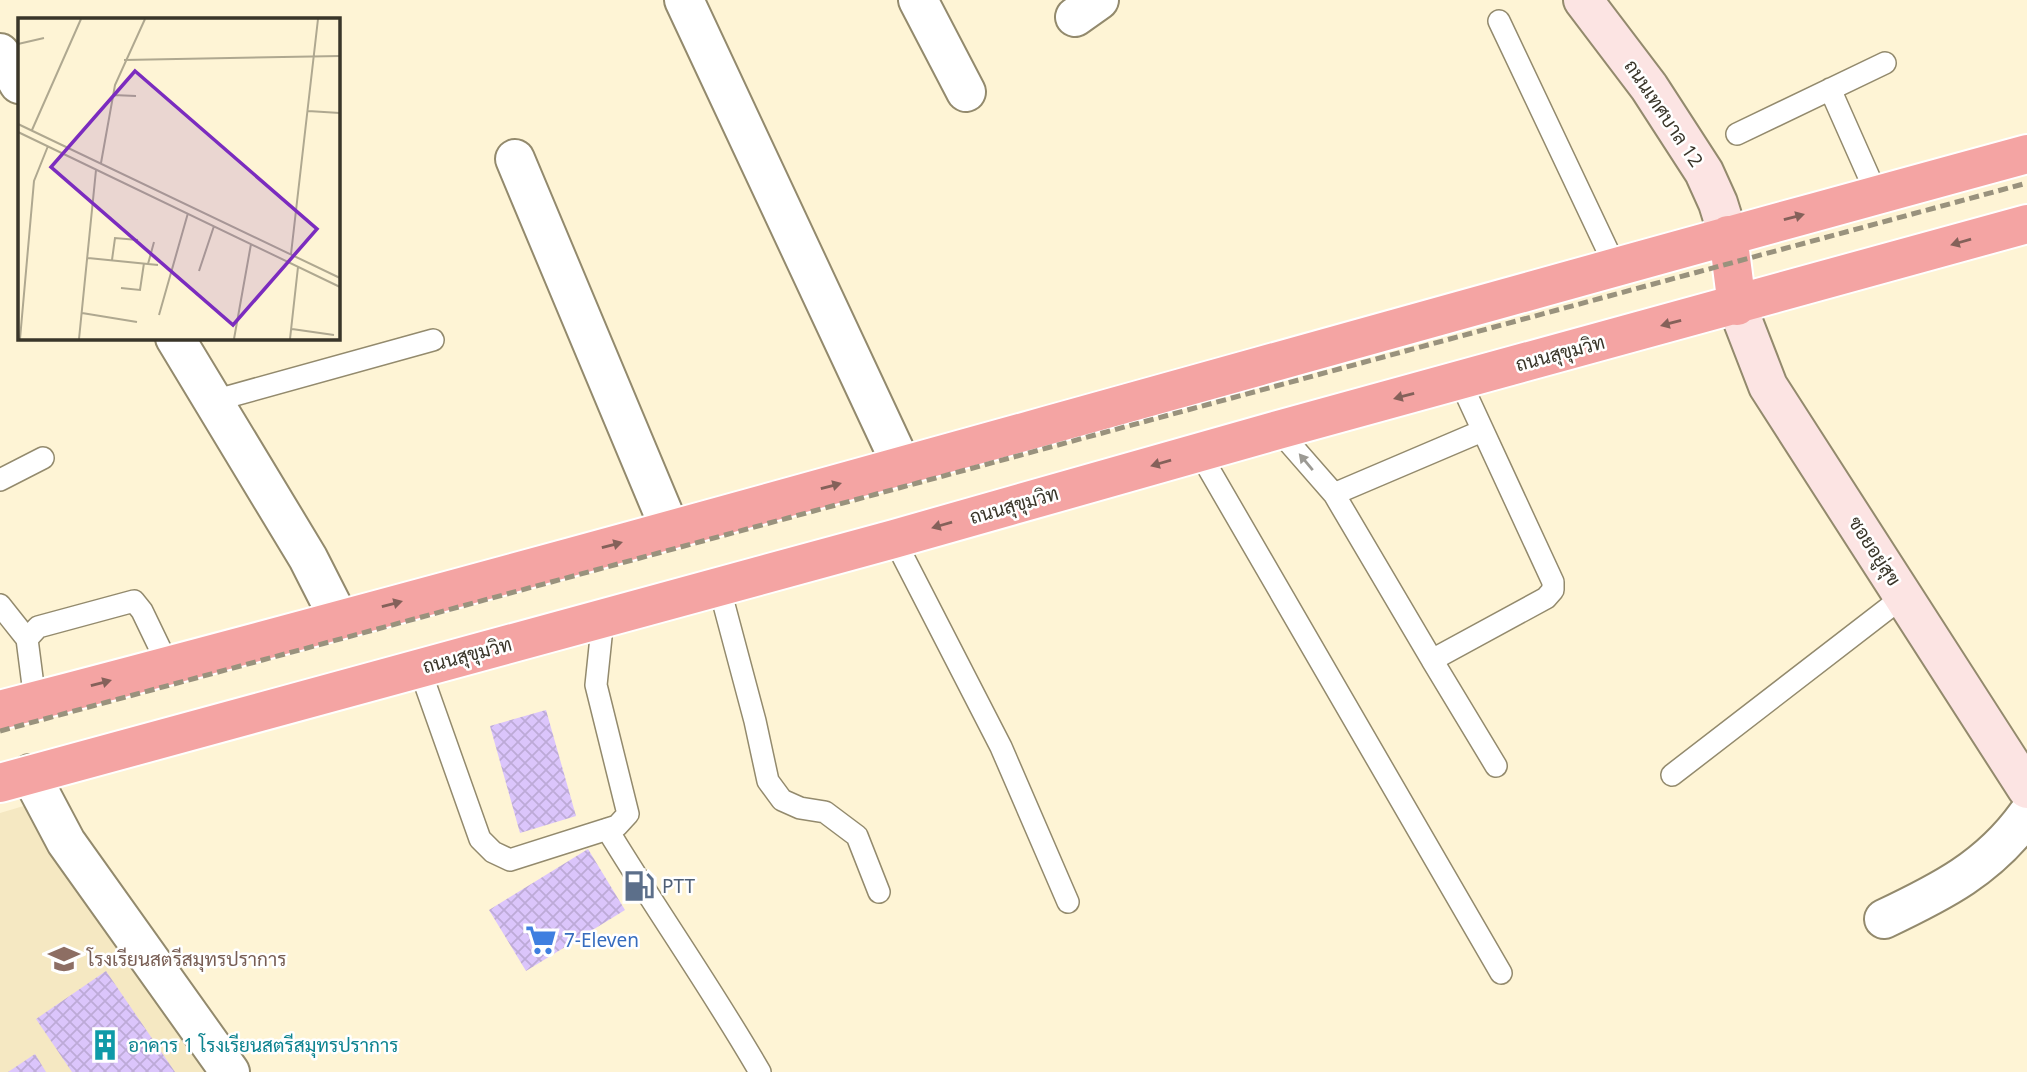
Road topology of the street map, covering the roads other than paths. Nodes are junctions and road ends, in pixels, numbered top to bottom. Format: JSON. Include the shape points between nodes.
{"nodes":[{"id":1,"x":684,"y":0,"type":"edge"},
{"id":2,"x":918,"y":0,"type":"edge"},
{"id":3,"x":1583,"y":0,"type":"edge"},
{"id":4,"x":1499,"y":21,"type":"dead end"},
{"id":5,"x":0,"y":53,"type":"edge"},
{"id":6,"x":1885,"y":63,"type":"dead end"},
{"id":7,"x":18,"y":82,"type":"edge"},
{"id":8,"x":1830,"y":89,"type":"junction"},
{"id":9,"x":966,"y":92,"type":"dead end"},
{"id":10,"x":1737,"y":134,"type":"dead end"},
{"id":11,"x":2027,"y":154,"type":"edge"},
{"id":12,"x":515,"y":159,"type":"dead end"},
{"id":13,"x":1877,"y":195,"type":"junction"},
{"id":14,"x":2027,"y":224,"type":"edge"},
{"id":15,"x":1728,"y":235,"type":"junction"},
{"id":16,"x":1615,"y":266,"type":"junction"},
{"id":17,"x":1737,"y":306,"type":"junction"},
{"id":18,"x":176,"y":340,"type":"edge"},
{"id":19,"x":433,"y":340,"type":"dead end"},
{"id":20,"x":1460,"y":381,"type":"junction"},
{"id":21,"x":213,"y":401,"type":"junction"},
{"id":22,"x":1278,"y":430,"type":"junction"},
{"id":23,"x":1482,"y":431,"type":"junction"},
{"id":24,"x":1199,"y":452,"type":"junction"},
{"id":25,"x":43,"y":458,"type":"dead end"},
{"id":26,"x":902,"y":466,"type":"junction"},
{"id":27,"x":0,"y":480,"type":"edge"},
{"id":28,"x":1334,"y":494,"type":"junction"},
{"id":29,"x":670,"y":529,"type":"junction"},
{"id":30,"x":894,"y":539,"type":"junction"},
{"id":31,"x":719,"y":586,"type":"junction"},
{"id":32,"x":1904,"y":596,"type":"junction"},
{"id":33,"x":0,"y":605,"type":"edge"},
{"id":34,"x":603,"y":618,"type":"junction"},
{"id":35,"x":339,"y":619,"type":"junction"},
{"id":36,"x":27,"y":639,"type":"junction"},
{"id":37,"x":1432,"y":660,"type":"junction"},
{"id":38,"x":168,"y":665,"type":"junction"},
{"id":39,"x":419,"y":667,"type":"junction"},
{"id":40,"x":18,"y":705,"type":"edge"},
{"id":41,"x":1496,"y":766,"type":"dead end"},
{"id":42,"x":1672,"y":775,"type":"dead end"},
{"id":43,"x":15,"y":778,"type":"edge"},
{"id":44,"x":2027,"y":789,"type":"edge"},
{"id":45,"x":2027,"y":815,"type":"edge"},
{"id":46,"x":607,"y":829,"type":"junction"},
{"id":47,"x":879,"y":892,"type":"dead end"},
{"id":48,"x":1068,"y":902,"type":"dead end"},
{"id":49,"x":1884,"y":919,"type":"dead end"},
{"id":50,"x":1501,"y":973,"type":"dead end"},
{"id":51,"x":230,"y":1072,"type":"edge"},
{"id":52,"x":760,"y":1072,"type":"edge"}],
"edges":[{"from":1,"to":26,"type":"street"},
{"from":2,"to":9,"type":"street"},
{"from":3,"to":15,"type":"street","name":"ถนนเทศบาล 12","via":[[1649,87],[1704,172]]},
{"from":4,"to":16,"type":"lane"},
{"from":5,"to":7,"type":"street"},
{"from":6,"to":8,"type":"lane"},
{"from":8,"to":10,"type":"lane"},
{"from":8,"to":13,"type":"lane"},
{"from":11,"to":13,"type":"highway"},
{"from":12,"to":29,"type":"street"},
{"from":15,"to":13,"type":"highway","one_way":true},
{"from":14,"to":17,"type":"highway","name":"ถนนสุขุมวิท","one_way":true},
{"from":15,"to":16,"type":"highway"},
{"from":15,"to":17,"type":"highway"},
{"from":16,"to":26,"type":"highway"},
{"from":17,"to":20,"type":"highway","name":"ถนนสุขุมวิท","one_way":true},
{"from":17,"to":32,"type":"street","name":"ซอยอยู่สุข","via":[[1768,386]]},
{"from":18,"to":21,"type":"street"},
{"from":19,"to":21,"type":"lane"},
{"from":20,"to":22,"type":"highway","name":"ถนนสุขุมวิท","one_way":true},
{"from":20,"to":23,"type":"lane"},
{"from":21,"to":35,"type":"street","via":[[308,558]]},
{"from":22,"to":24,"type":"highway","name":"ถนนสุขุมวิท"},
{"from":28,"to":22,"type":"lane","one_way":true},
{"from":23,"to":28,"type":"lane"},
{"from":23,"to":37,"type":"lane","via":[[1553,590]]},
{"from":24,"to":30,"type":"highway","name":"ถนนสุขุมวิท","one_way":true},
{"from":24,"to":50,"type":"lane"},
{"from":25,"to":27,"type":"lane"},
{"from":29,"to":26,"type":"highway","one_way":true},
{"from":28,"to":37,"type":"lane"},
{"from":35,"to":29,"type":"highway","one_way":true},
{"from":30,"to":31,"type":"highway","name":"ถนนสุขุมวิท"},
{"from":30,"to":48,"type":"lane","via":[[1002,747]]},
{"from":31,"to":34,"type":"highway","name":"ถนนสุขุมวิท"},
{"from":31,"to":47,"type":"lane","via":[[768,781],[782,800],[825,812],[857,836]]},
{"from":32,"to":42,"type":"lane"},
{"from":32,"to":44,"type":"street","name":"ซอยอยู่สุข"},
{"from":33,"to":36,"type":"lane"},
{"from":34,"to":39,"type":"highway","name":"ถนนสุขุมวิท"},
{"from":34,"to":46,"type":"lane","via":[[596,685],[628,814]]},
{"from":35,"to":38,"type":"highway"},
{"from":36,"to":38,"type":"lane","via":[[38,627],[134,601]]},
{"from":36,"to":40,"type":"lane"},
{"from":37,"to":41,"type":"lane"},
{"from":40,"to":38,"type":"highway","one_way":true},
{"from":39,"to":43,"type":"highway","name":"ถนนสุขุมวิท"},
{"from":39,"to":46,"type":"lane","via":[[480,839],[493,852],[510,860]]},
{"from":43,"to":51,"type":"street"},
{"from":45,"to":49,"type":"street","via":[[1995,853],[1970,873]]},
{"from":46,"to":52,"type":"lane"}]}
